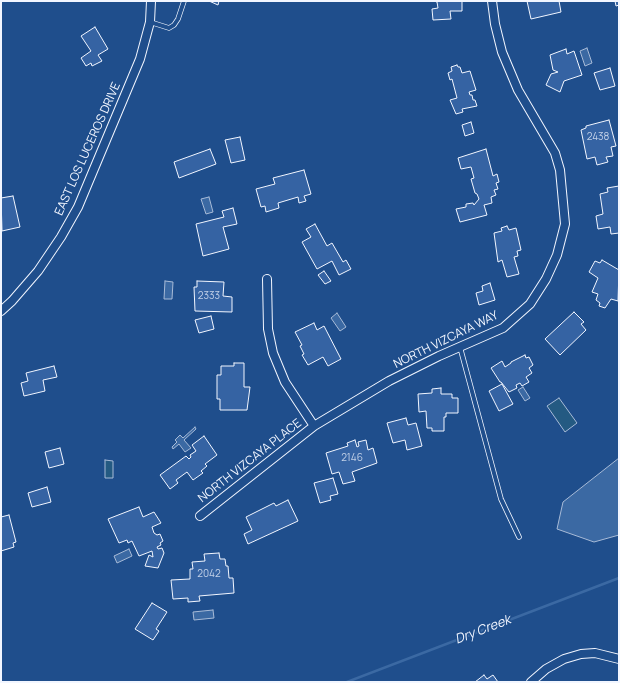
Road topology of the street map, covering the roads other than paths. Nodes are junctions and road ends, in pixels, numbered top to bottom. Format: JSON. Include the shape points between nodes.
{"nodes":[{"id":1,"x":151,"y":1,"type":"edge"},
{"id":2,"x":184,"y":1,"type":"edge"},
{"id":3,"x":492,"y":1,"type":"edge"},
{"id":4,"x":150,"y":22,"type":"junction"},
{"id":5,"x":268,"y":279,"type":"dead end"},
{"id":6,"x":1,"y":311,"type":"edge"},
{"id":7,"x":460,"y":347,"type":"junction"},
{"id":8,"x":314,"y":426,"type":"junction"},
{"id":9,"x":200,"y":516,"type":"dead end"},
{"id":10,"x":519,"y":537,"type":"dead end"},
{"id":11,"x":619,"y":659,"type":"edge"},
{"id":12,"x":532,"y":682,"type":"edge"}],
"edges":[{"from":1,"to":4,"type":"street","name":"EAST LOS LUCEROS DRIVE"},
{"from":2,"to":4,"type":"lane","via":[[178,19],[169,28]]},
{"from":3,"to":7,"type":"street","name":"NORTH VIZCAYA WAY","via":[[502,52],[518,90],[555,153],[560,170],[565,224],[557,254],[546,279],[530,304],[503,328]]},
{"from":4,"to":6,"type":"street","name":"EAST LOS LUCEROS DRIVE","via":[[140,59],[78,207],[38,271]]},
{"from":5,"to":8,"type":"street","via":[[268,329],[273,353],[284,382]]},
{"from":7,"to":8,"type":"street","name":"NORTH VIZCAYA WAY","via":[[389,381]]},
{"from":7,"to":10,"type":"lane","via":[[501,499]]},
{"from":8,"to":9,"type":"street","name":"NORTH VIZCAYA PLACE"},
{"from":11,"to":12,"type":"street","via":[[595,653],[582,654],[564,659],[546,669]]}]}
